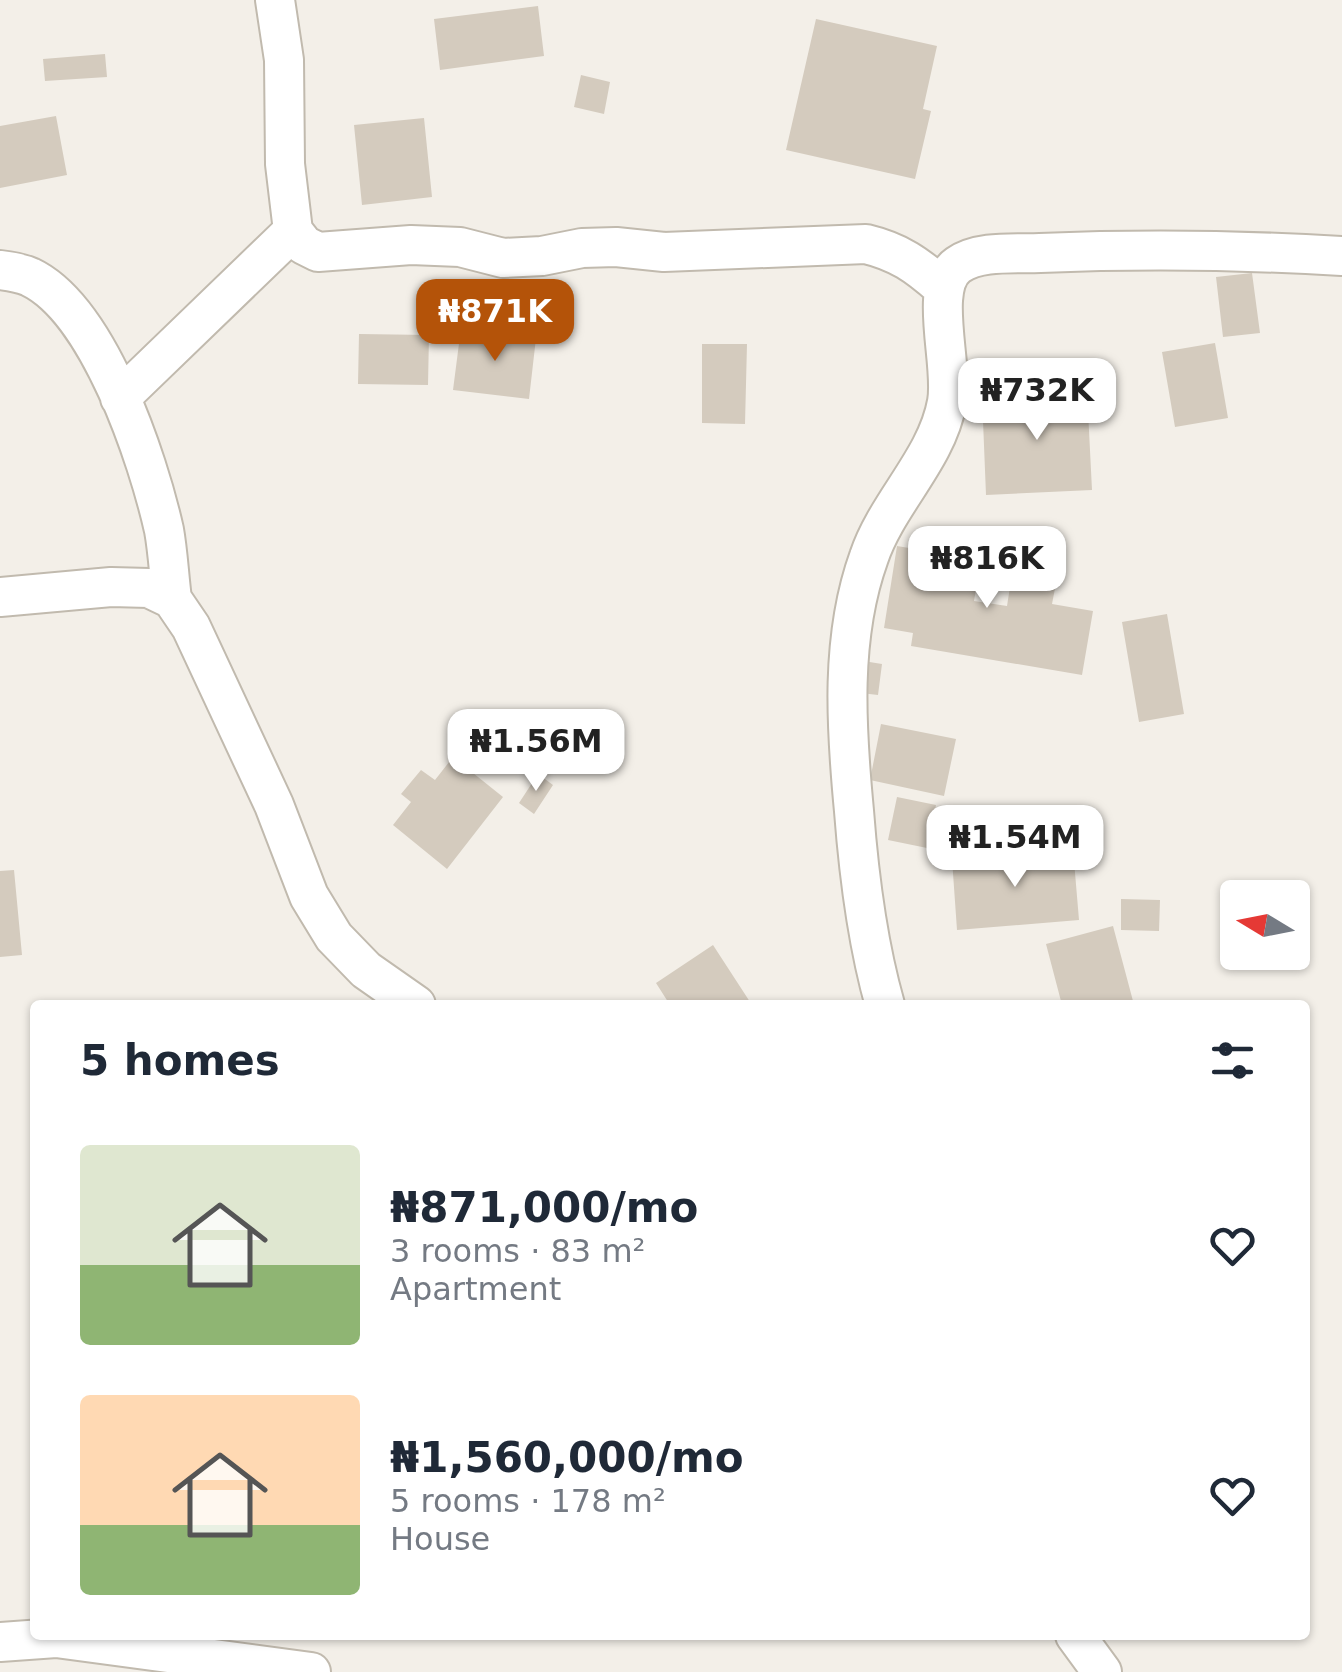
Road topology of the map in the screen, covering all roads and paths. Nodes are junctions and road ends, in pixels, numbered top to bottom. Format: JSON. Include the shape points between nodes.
{"nodes":[{"id":1,"x":275,"y":0,"type":"edge"},
{"id":2,"x":292,"y":231,"type":"junction"},
{"id":3,"x":1342,"y":256,"type":"edge"},
{"id":4,"x":0,"y":270,"type":"edge"},
{"id":5,"x":942,"y":287,"type":"junction"},
{"id":6,"x":120,"y":398,"type":"junction"},
{"id":7,"x":0,"y":597,"type":"edge"},
{"id":8,"x":172,"y":599,"type":"junction"},
{"id":9,"x":409,"y":1000,"type":"edge"},
{"id":10,"x":884,"y":1000,"type":"edge"},
{"id":11,"x":30,"y":1640,"type":"edge"},
{"id":12,"x":71,"y":1640,"type":"edge"},
{"id":13,"x":1080,"y":1640,"type":"edge"},
{"id":14,"x":0,"y":1642,"type":"edge"},
{"id":15,"x":312,"y":1672,"type":"edge"},
{"id":16,"x":1102,"y":1672,"type":"edge"}],
"edges":[{"from":1,"to":2,"type":"street"},
{"from":2,"to":5,"type":"street","via":[[318,252],[428,245],[503,258],[616,247],[664,252],[866,244],[912,260]]},
{"from":2,"to":6,"type":"street"},
{"from":3,"to":5,"type":"street","via":[[989,256],[962,261]]},
{"from":4,"to":6,"type":"street","via":[[31,277],[70,309]]},
{"from":5,"to":10,"type":"street","via":[[947,405],[869,554],[852,617],[847,732],[860,889]]},
{"from":6,"to":8,"type":"street","via":[[164,532]]},
{"from":7,"to":8,"type":"street","via":[[110,587],[148,588]]},
{"from":8,"to":9,"type":"street","via":[[274,805],[309,896],[334,937]]},
{"from":11,"to":14,"type":"street"},
{"from":12,"to":15,"type":"street"},
{"from":13,"to":16,"type":"street"}]}
